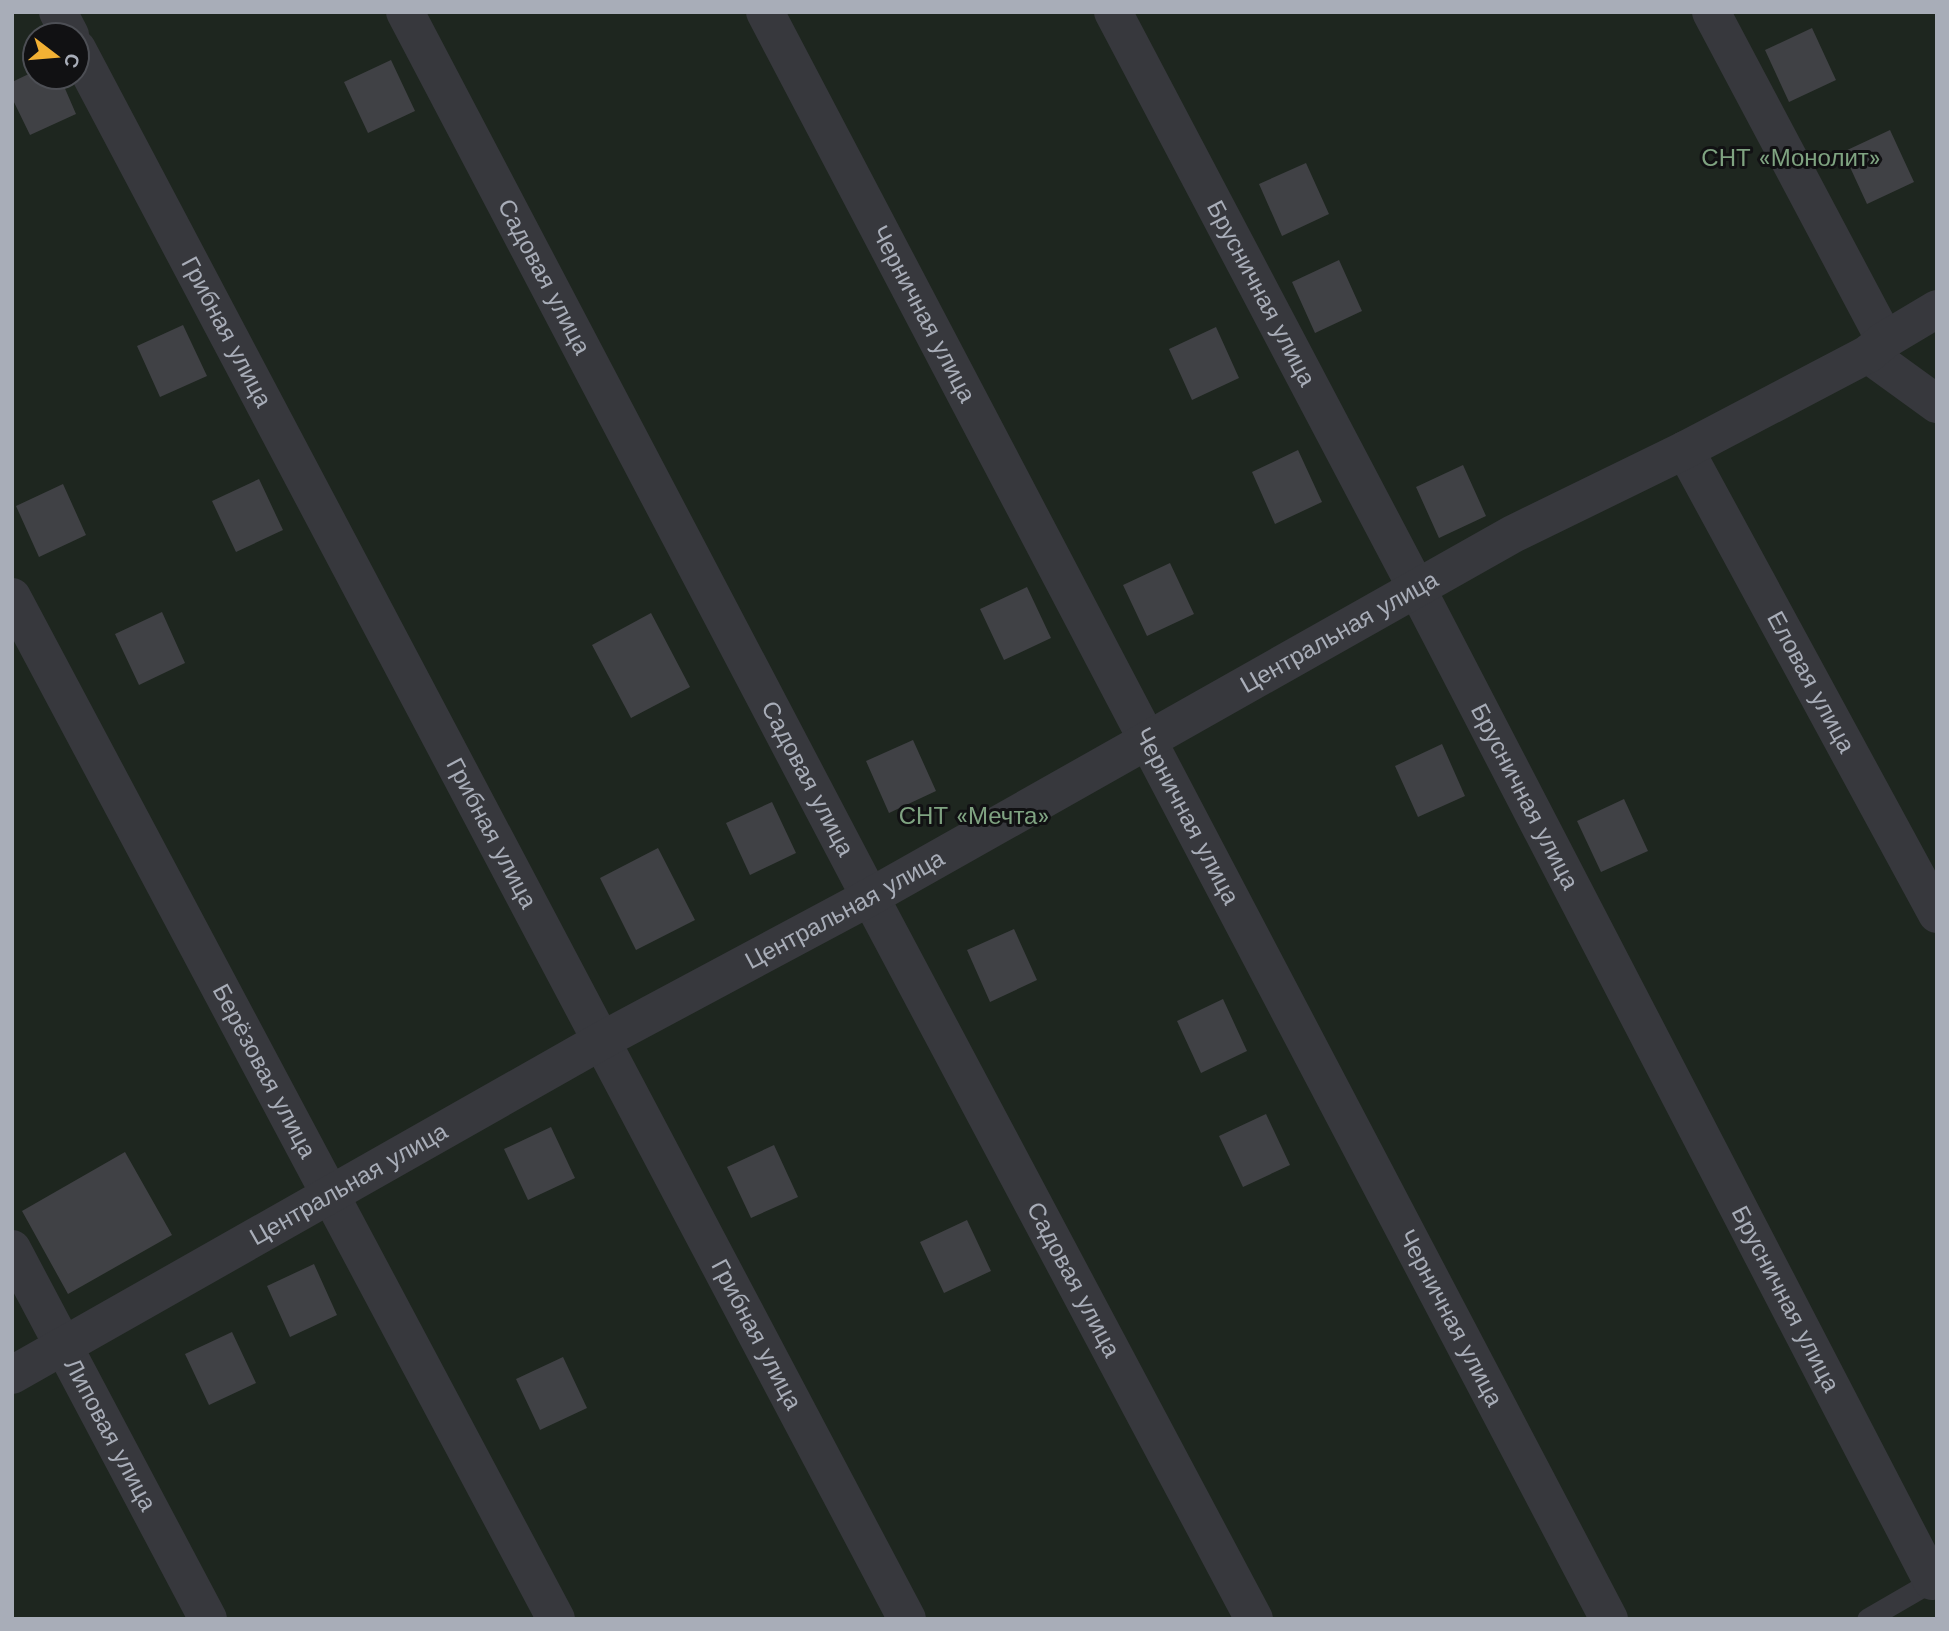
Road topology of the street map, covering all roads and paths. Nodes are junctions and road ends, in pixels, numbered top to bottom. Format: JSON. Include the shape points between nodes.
{"nodes":[{"id":1,"x":405,"y":12,"type":"edge"},
{"id":2,"x":765,"y":12,"type":"edge"},
{"id":3,"x":1114,"y":12,"type":"edge"},
{"id":4,"x":1711,"y":12,"type":"edge"},
{"id":5,"x":91,"y":76,"type":"edge"},
{"id":6,"x":1937,"y":309,"type":"edge"},
{"id":7,"x":1877,"y":347,"type":"junction"},
{"id":8,"x":1937,"y":404,"type":"edge"},
{"id":9,"x":1685,"y":450,"type":"junction"},
{"id":10,"x":1417,"y":589,"type":"junction"},
{"id":11,"x":12,"y":597,"type":"edge"},
{"id":12,"x":1147,"y":740,"type":"junction"},
{"id":13,"x":870,"y":897,"type":"junction"},
{"id":14,"x":1937,"y":914,"type":"edge"},
{"id":15,"x":601,"y":1041,"type":"junction"},
{"id":16,"x":330,"y":1196,"type":"junction"},
{"id":17,"x":12,"y":1249,"type":"edge"},
{"id":18,"x":63,"y":1345,"type":"junction"},
{"id":19,"x":12,"y":1375,"type":"edge"},
{"id":20,"x":1934,"y":1580,"type":"edge"},
{"id":21,"x":208,"y":1619,"type":"edge"},
{"id":22,"x":555,"y":1619,"type":"edge"},
{"id":23,"x":907,"y":1619,"type":"edge"},
{"id":24,"x":1254,"y":1619,"type":"edge"},
{"id":25,"x":1609,"y":1619,"type":"edge"},
{"id":26,"x":1868,"y":1619,"type":"edge"}],
"edges":[{"from":1,"to":13,"type":"street","name":"Садовая улица"},
{"from":2,"to":12,"type":"street","name":"Черничная улица"},
{"from":3,"to":10,"type":"street","name":"Брусничная улица"},
{"from":4,"to":7,"type":"street"},
{"from":5,"to":15,"type":"street","name":"Грибная улица"},
{"from":6,"to":7,"type":"street","name":"Центральная улица"},
{"from":7,"to":8,"type":"street"},
{"from":7,"to":9,"type":"street","name":"Центральная улица"},
{"from":9,"to":10,"type":"street","name":"Центральная улица","via":[[1513,534]]},
{"from":9,"to":14,"type":"street","name":"Еловая улица"},
{"from":10,"to":12,"type":"street","name":"Центральная улица"},
{"from":10,"to":20,"type":"street","name":"Брусничная улица"},
{"from":11,"to":16,"type":"street","name":"Берёзовая улица"},
{"from":12,"to":13,"type":"street","name":"Центральная улица"},
{"from":12,"to":25,"type":"street","name":"Черничная улица"},
{"from":13,"to":15,"type":"street","name":"Центральная улица"},
{"from":13,"to":24,"type":"street","name":"Садовая улица"},
{"from":15,"to":16,"type":"street","name":"Центральная улица"},
{"from":15,"to":23,"type":"street","name":"Грибная улица"},
{"from":16,"to":18,"type":"street","name":"Центральная улица"},
{"from":16,"to":22,"type":"street","name":"Берёзовая улица"},
{"from":17,"to":18,"type":"street","name":"Липовая улица"},
{"from":18,"to":19,"type":"street","name":"Центральная улица"},
{"from":18,"to":21,"type":"street","name":"Липовая улица"},
{"from":20,"to":26,"type":"lane"}]}
